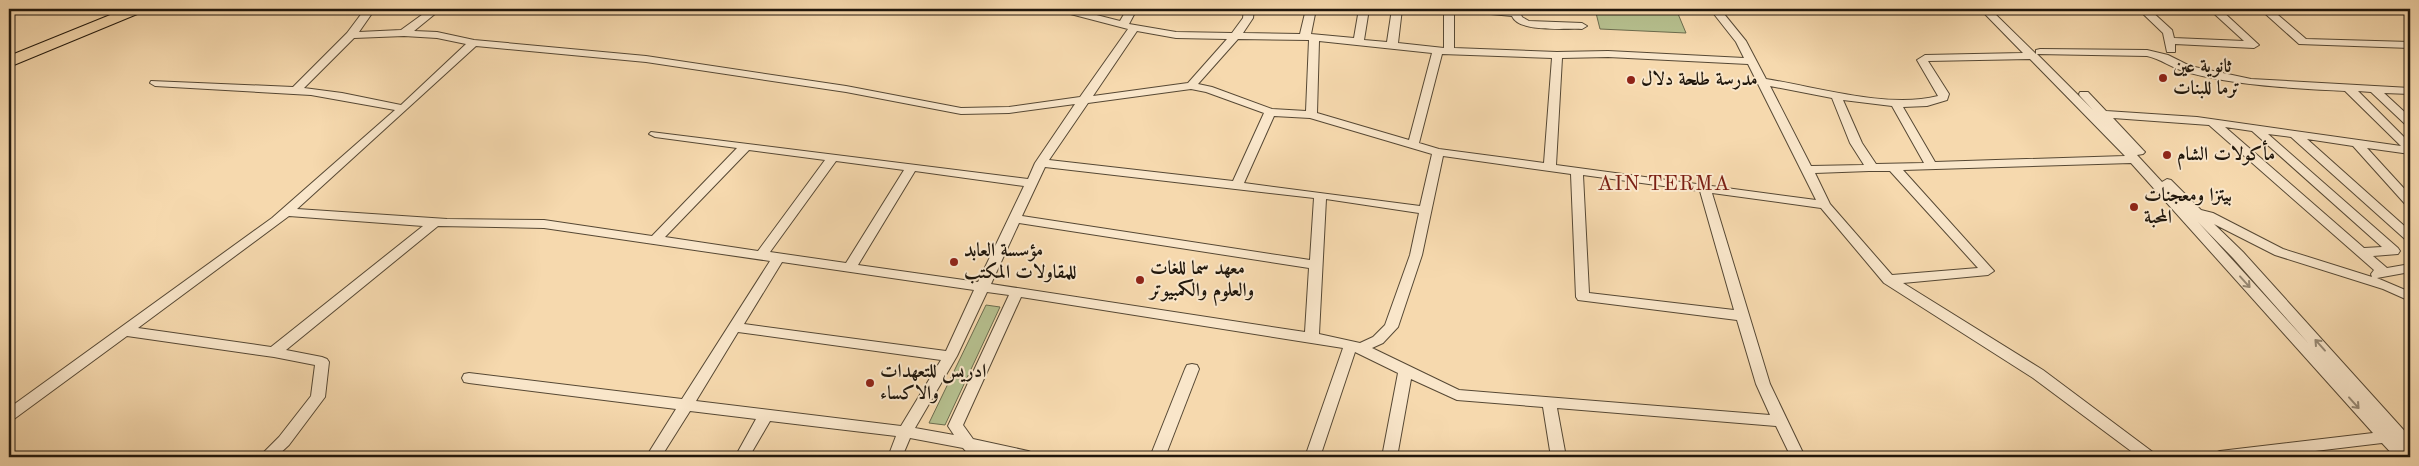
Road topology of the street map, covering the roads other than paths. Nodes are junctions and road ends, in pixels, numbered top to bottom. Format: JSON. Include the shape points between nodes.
{"nodes":[{"id":1,"x":112,"y":9,"type":"edge"},
{"id":2,"x":137,"y":9,"type":"edge"},
{"id":3,"x":370,"y":9,"type":"edge"},
{"id":4,"x":436,"y":9,"type":"edge"},
{"id":5,"x":1062,"y":9,"type":"edge"},
{"id":6,"x":1132,"y":9,"type":"edge"},
{"id":7,"x":1249,"y":9,"type":"edge"},
{"id":8,"x":1312,"y":9,"type":"edge"},
{"id":9,"x":1364,"y":9,"type":"edge"},
{"id":10,"x":1397,"y":9,"type":"edge"},
{"id":11,"x":1449,"y":9,"type":"edge"},
{"id":12,"x":1470,"y":9,"type":"edge"},
{"id":13,"x":1715,"y":9,"type":"edge"},
{"id":14,"x":1985,"y":9,"type":"edge"},
{"id":15,"x":1996,"y":9,"type":"edge"},
{"id":16,"x":2143,"y":9,"type":"edge"},
{"id":17,"x":2214,"y":9,"type":"edge"},
{"id":18,"x":2265,"y":9,"type":"edge"},
{"id":19,"x":1514,"y":11,"type":"edge"},
{"id":20,"x":1582,"y":26,"type":"dead end"},
{"id":21,"x":1129,"y":27,"type":"junction"},
{"id":22,"x":404,"y":33,"type":"junction"},
{"id":23,"x":350,"y":35,"type":"junction"},
{"id":24,"x":1234,"y":35,"type":"junction"},
{"id":25,"x":1309,"y":36,"type":"junction"},
{"id":26,"x":1358,"y":42,"type":"junction"},
{"id":27,"x":2170,"y":42,"type":"junction"},
{"id":28,"x":474,"y":43,"type":"junction"},
{"id":29,"x":2396,"y":45,"type":"junction"},
{"id":30,"x":2410,"y":45,"type":"edge"},
{"id":31,"x":1392,"y":46,"type":"junction"},
{"id":32,"x":1444,"y":51,"type":"junction"},
{"id":33,"x":9,"y":52,"type":"edge"},
{"id":34,"x":2037,"y":54,"type":"junction"},
{"id":35,"x":1557,"y":55,"type":"junction"},
{"id":36,"x":2410,"y":57,"type":"edge"},
{"id":37,"x":1752,"y":61,"type":"junction"},
{"id":38,"x":9,"y":62,"type":"edge"},
{"id":39,"x":2173,"y":62,"type":"junction"},
{"id":40,"x":1762,"y":82,"type":"junction"},
{"id":41,"x":155,"y":83,"type":"dead end"},
{"id":42,"x":1191,"y":86,"type":"junction"},
{"id":43,"x":2349,"y":89,"type":"junction"},
{"id":44,"x":296,"y":90,"type":"junction"},
{"id":45,"x":2375,"y":90,"type":"junction"},
{"id":46,"x":2408,"y":93,"type":"edge"},
{"id":47,"x":1836,"y":95,"type":"junction"},
{"id":48,"x":1084,"y":100,"type":"junction"},
{"id":49,"x":1895,"y":102,"type":"junction"},
{"id":50,"x":404,"y":109,"type":"junction"},
{"id":51,"x":1270,"y":112,"type":"junction"},
{"id":52,"x":2105,"y":114,"type":"junction"},
{"id":53,"x":1311,"y":115,"type":"junction"},
{"id":54,"x":2212,"y":122,"type":"junction"},
{"id":55,"x":2410,"y":123,"type":"edge"},
{"id":56,"x":2256,"y":129,"type":"junction"},
{"id":57,"x":655,"y":134,"type":"dead end"},
{"id":58,"x":2294,"y":134,"type":"junction"},
{"id":59,"x":2356,"y":143,"type":"junction"},
{"id":60,"x":1413,"y":145,"type":"junction"},
{"id":61,"x":745,"y":146,"type":"junction"},
{"id":62,"x":2410,"y":150,"type":"edge"},
{"id":63,"x":1438,"y":152,"type":"junction"},
{"id":64,"x":832,"y":158,"type":"junction"},
{"id":65,"x":2135,"y":160,"type":"junction"},
{"id":66,"x":1041,"y":164,"type":"junction"},
{"id":67,"x":1932,"y":167,"type":"junction"},
{"id":68,"x":911,"y":168,"type":"junction"},
{"id":69,"x":1550,"y":168,"type":"junction"},
{"id":70,"x":1894,"y":168,"type":"junction"},
{"id":71,"x":1873,"y":169,"type":"junction"},
{"id":72,"x":1807,"y":170,"type":"junction"},
{"id":73,"x":1577,"y":171,"type":"junction"},
{"id":74,"x":1032,"y":184,"type":"junction"},
{"id":75,"x":1237,"y":185,"type":"junction"},
{"id":76,"x":1705,"y":189,"type":"junction"},
{"id":77,"x":1320,"y":195,"type":"junction"},
{"id":78,"x":2410,"y":202,"type":"edge"},
{"id":79,"x":1825,"y":206,"type":"junction"},
{"id":80,"x":1425,"y":210,"type":"junction"},
{"id":81,"x":286,"y":212,"type":"junction"},
{"id":82,"x":2183,"y":214,"type":"junction"},
{"id":83,"x":2196,"y":214,"type":"junction"},
{"id":84,"x":1016,"y":219,"type":"junction"},
{"id":85,"x":434,"y":223,"type":"junction"},
{"id":86,"x":2410,"y":237,"type":"edge"},
{"id":87,"x":655,"y":240,"type":"junction"},
{"id":88,"x":2218,"y":243,"type":"junction"},
{"id":89,"x":2361,"y":252,"type":"junction"},
{"id":90,"x":761,"y":255,"type":"junction"},
{"id":91,"x":778,"y":258,"type":"junction"},
{"id":92,"x":1316,"y":265,"type":"junction"},
{"id":93,"x":850,"y":268,"type":"junction"},
{"id":94,"x":2410,"y":268,"type":"edge"},
{"id":95,"x":2384,"y":272,"type":"junction"},
{"id":96,"x":2362,"y":277,"type":"junction"},
{"id":97,"x":1889,"y":280,"type":"junction"},
{"id":98,"x":984,"y":287,"type":"junction"},
{"id":99,"x":1017,"y":292,"type":"junction"},
{"id":100,"x":2410,"y":297,"type":"edge"},
{"id":101,"x":1743,"y":316,"type":"junction"},
{"id":102,"x":734,"y":327,"type":"junction"},
{"id":103,"x":126,"y":330,"type":"junction"},
{"id":104,"x":1312,"y":338,"type":"junction"},
{"id":105,"x":1355,"y":346,"type":"junction"},
{"id":106,"x":274,"y":352,"type":"junction"},
{"id":107,"x":950,"y":356,"type":"junction"},
{"id":108,"x":1192,"y":369,"type":"dead end"},
{"id":109,"x":1406,"y":370,"type":"junction"},
{"id":110,"x":469,"y":378,"type":"dead end"},
{"id":111,"x":1549,"y":402,"type":"junction"},
{"id":112,"x":684,"y":406,"type":"junction"},
{"id":113,"x":9,"y":415,"type":"edge"},
{"id":114,"x":765,"y":416,"type":"junction"},
{"id":115,"x":1781,"y":421,"type":"junction"},
{"id":116,"x":905,"y":432,"type":"junction"},
{"id":117,"x":2385,"y":437,"type":"junction"},
{"id":118,"x":968,"y":443,"type":"junction"},
{"id":119,"x":2410,"y":447,"type":"edge"},
{"id":120,"x":267,"y":457,"type":"edge"},
{"id":121,"x":653,"y":457,"type":"edge"},
{"id":122,"x":742,"y":457,"type":"edge"},
{"id":123,"x":895,"y":457,"type":"edge"},
{"id":124,"x":980,"y":457,"type":"edge"},
{"id":125,"x":1028,"y":457,"type":"edge"},
{"id":126,"x":1157,"y":457,"type":"edge"},
{"id":127,"x":1312,"y":457,"type":"edge"},
{"id":128,"x":1389,"y":457,"type":"edge"},
{"id":129,"x":1558,"y":457,"type":"edge"},
{"id":130,"x":1798,"y":457,"type":"edge"},
{"id":131,"x":2150,"y":457,"type":"edge"},
{"id":132,"x":2220,"y":457,"type":"edge"},
{"id":133,"x":2404,"y":457,"type":"edge"}],
"edges":[{"from":1,"to":33,"type":"highway"},
{"from":2,"to":38,"type":"highway"},
{"from":3,"to":23,"type":"street"},
{"from":4,"to":22,"type":"street"},
{"from":5,"to":21,"type":"street"},
{"from":6,"to":21,"type":"street"},
{"from":7,"to":24,"type":"street","via":[[1248,18]]},
{"from":8,"to":25,"type":"street"},
{"from":9,"to":26,"type":"street"},
{"from":10,"to":31,"type":"street"},
{"from":11,"to":32,"type":"street"},
{"from":12,"to":19,"type":"street"},
{"from":13,"to":37,"type":"street","via":[[1741,41]]},
{"from":14,"to":34,"type":"street"},
{"from":15,"to":34,"type":"street"},
{"from":16,"to":27,"type":"street","via":[[2168,32]]},
{"from":17,"to":27,"type":"street","via":[[2254,45]]},
{"from":18,"to":29,"type":"street","via":[[2303,42]]},
{"from":19,"to":20,"type":"street","via":[[1518,19],[1528,24]]},
{"from":21,"to":24,"type":"street","via":[[1176,35]]},
{"from":21,"to":48,"type":"street"},
{"from":22,"to":23,"type":"street"},
{"from":22,"to":28,"type":"street","via":[[437,35]]},
{"from":23,"to":44,"type":"street"},
{"from":24,"to":25,"type":"street"},
{"from":24,"to":42,"type":"street"},
{"from":25,"to":26,"type":"street"},
{"from":25,"to":53,"type":"street"},
{"from":26,"to":31,"type":"street"},
{"from":27,"to":39,"type":"street"},
{"from":28,"to":48,"type":"street","via":[[646,59],[846,89],[961,111],[1009,110]]},
{"from":28,"to":50,"type":"street"},
{"from":29,"to":30,"type":"street"},
{"from":29,"to":36,"type":"street"},
{"from":31,"to":32,"type":"street"},
{"from":32,"to":35,"type":"street"},
{"from":32,"to":60,"type":"street"},
{"from":34,"to":39,"type":"street","via":[[2131,52],[2164,57]]},
{"from":34,"to":49,"type":"street","via":[[1929,57],[1922,60],[1944,94],[1943,98],[1926,103]]},
{"from":34,"to":52,"type":"street"},
{"from":34,"to":65,"type":"street"},
{"from":35,"to":37,"type":"street","via":[[1608,54]]},
{"from":35,"to":69,"type":"street"},
{"from":37,"to":40,"type":"street"},
{"from":39,"to":43,"type":"street","via":[[2187,69],[2251,82]]},
{"from":40,"to":47,"type":"street"},
{"from":40,"to":72,"type":"street"},
{"from":41,"to":44,"type":"street"},
{"from":42,"to":48,"type":"street"},
{"from":42,"to":51,"type":"street"},
{"from":43,"to":45,"type":"street"},
{"from":43,"to":62,"type":"street"},
{"from":44,"to":50,"type":"street","via":[[379,102]]},
{"from":45,"to":46,"type":"street"},
{"from":45,"to":55,"type":"street"},
{"from":47,"to":49,"type":"street"},
{"from":47,"to":71,"type":"street","via":[[1856,143]]},
{"from":48,"to":66,"type":"street"},
{"from":49,"to":67,"type":"street"},
{"from":50,"to":81,"type":"street"},
{"from":51,"to":53,"type":"street"},
{"from":51,"to":75,"type":"street"},
{"from":52,"to":54,"type":"street"},
{"from":52,"to":83,"type":"street"},
{"from":53,"to":60,"type":"street"},
{"from":54,"to":56,"type":"street"},
{"from":54,"to":89,"type":"street"},
{"from":56,"to":58,"type":"street"},
{"from":56,"to":89,"type":"street","via":[[2394,251]]},
{"from":57,"to":61,"type":"street"},
{"from":58,"to":59,"type":"street"},
{"from":58,"to":86,"type":"street"},
{"from":59,"to":62,"type":"street"},
{"from":59,"to":78,"type":"street"},
{"from":60,"to":63,"type":"street"},
{"from":61,"to":64,"type":"street"},
{"from":61,"to":87,"type":"street"},
{"from":63,"to":69,"type":"street"},
{"from":63,"to":80,"type":"street"},
{"from":64,"to":68,"type":"street"},
{"from":64,"to":90,"type":"street"},
{"from":65,"to":67,"type":"street"},
{"from":65,"to":82,"type":"street"},
{"from":66,"to":74,"type":"street"},
{"from":66,"to":75,"type":"street"},
{"from":67,"to":70,"type":"street"},
{"from":68,"to":74,"type":"street"},
{"from":68,"to":93,"type":"street"},
{"from":69,"to":73,"type":"street"},
{"from":70,"to":71,"type":"street"},
{"from":70,"to":97,"type":"street","via":[[1988,270]]},
{"from":71,"to":72,"type":"street"},
{"from":72,"to":79,"type":"street"},
{"from":73,"to":76,"type":"street"},
{"from":73,"to":101,"type":"street","via":[[1583,297]]},
{"from":74,"to":84,"type":"street"},
{"from":75,"to":77,"type":"street"},
{"from":76,"to":79,"type":"street"},
{"from":76,"to":101,"type":"street"},
{"from":77,"to":80,"type":"street"},
{"from":77,"to":92,"type":"street"},
{"from":79,"to":97,"type":"street"},
{"from":80,"to":105,"type":"street","via":[[1416,255],[1391,327],[1378,340]]},
{"from":81,"to":85,"type":"street"},
{"from":81,"to":103,"type":"street"},
{"from":82,"to":83,"type":"street"},
{"from":82,"to":88,"type":"street"},
{"from":83,"to":88,"type":"street"},
{"from":83,"to":96,"type":"street","via":[[2209,216],[2279,252]]},
{"from":84,"to":92,"type":"street"},
{"from":84,"to":98,"type":"street"},
{"from":85,"to":87,"type":"street","via":[[544,224]]},
{"from":85,"to":106,"type":"street"},
{"from":87,"to":90,"type":"street"},
{"from":88,"to":117,"type":"street","one_way":true},
{"from":119,"to":88,"type":"street","one_way":true},
{"from":89,"to":95,"type":"street"},
{"from":90,"to":91,"type":"street"},
{"from":91,"to":93,"type":"street"},
{"from":91,"to":102,"type":"street"},
{"from":92,"to":104,"type":"street"},
{"from":93,"to":98,"type":"street"},
{"from":94,"to":95,"type":"street"},
{"from":95,"to":96,"type":"street"},
{"from":96,"to":100,"type":"street"},
{"from":97,"to":131,"type":"street","via":[[2038,374]]},
{"from":98,"to":99,"type":"street"},
{"from":98,"to":107,"type":"street"},
{"from":99,"to":104,"type":"street"},
{"from":99,"to":118,"type":"street","via":[[955,426]]},
{"from":101,"to":115,"type":"street","via":[[1763,384]]},
{"from":102,"to":107,"type":"street"},
{"from":102,"to":112,"type":"street"},
{"from":103,"to":106,"type":"street"},
{"from":103,"to":113,"type":"street"},
{"from":104,"to":105,"type":"street"},
{"from":105,"to":109,"type":"street"},
{"from":105,"to":127,"type":"street"},
{"from":106,"to":120,"type":"street","via":[[322,362],[318,397],[284,441]]},
{"from":107,"to":116,"type":"street"},
{"from":108,"to":126,"type":"street"},
{"from":109,"to":111,"type":"street","via":[[1457,395]]},
{"from":109,"to":128,"type":"street"},
{"from":110,"to":112,"type":"street"},
{"from":111,"to":115,"type":"street"},
{"from":111,"to":129,"type":"street"},
{"from":112,"to":114,"type":"street"},
{"from":112,"to":121,"type":"street"},
{"from":114,"to":116,"type":"street"},
{"from":114,"to":122,"type":"street"},
{"from":115,"to":130,"type":"street"},
{"from":116,"to":118,"type":"street"},
{"from":116,"to":123,"type":"street"},
{"from":117,"to":132,"type":"street"},
{"from":117,"to":133,"type":"street"},
{"from":118,"to":124,"type":"street"},
{"from":118,"to":125,"type":"street"}]}
